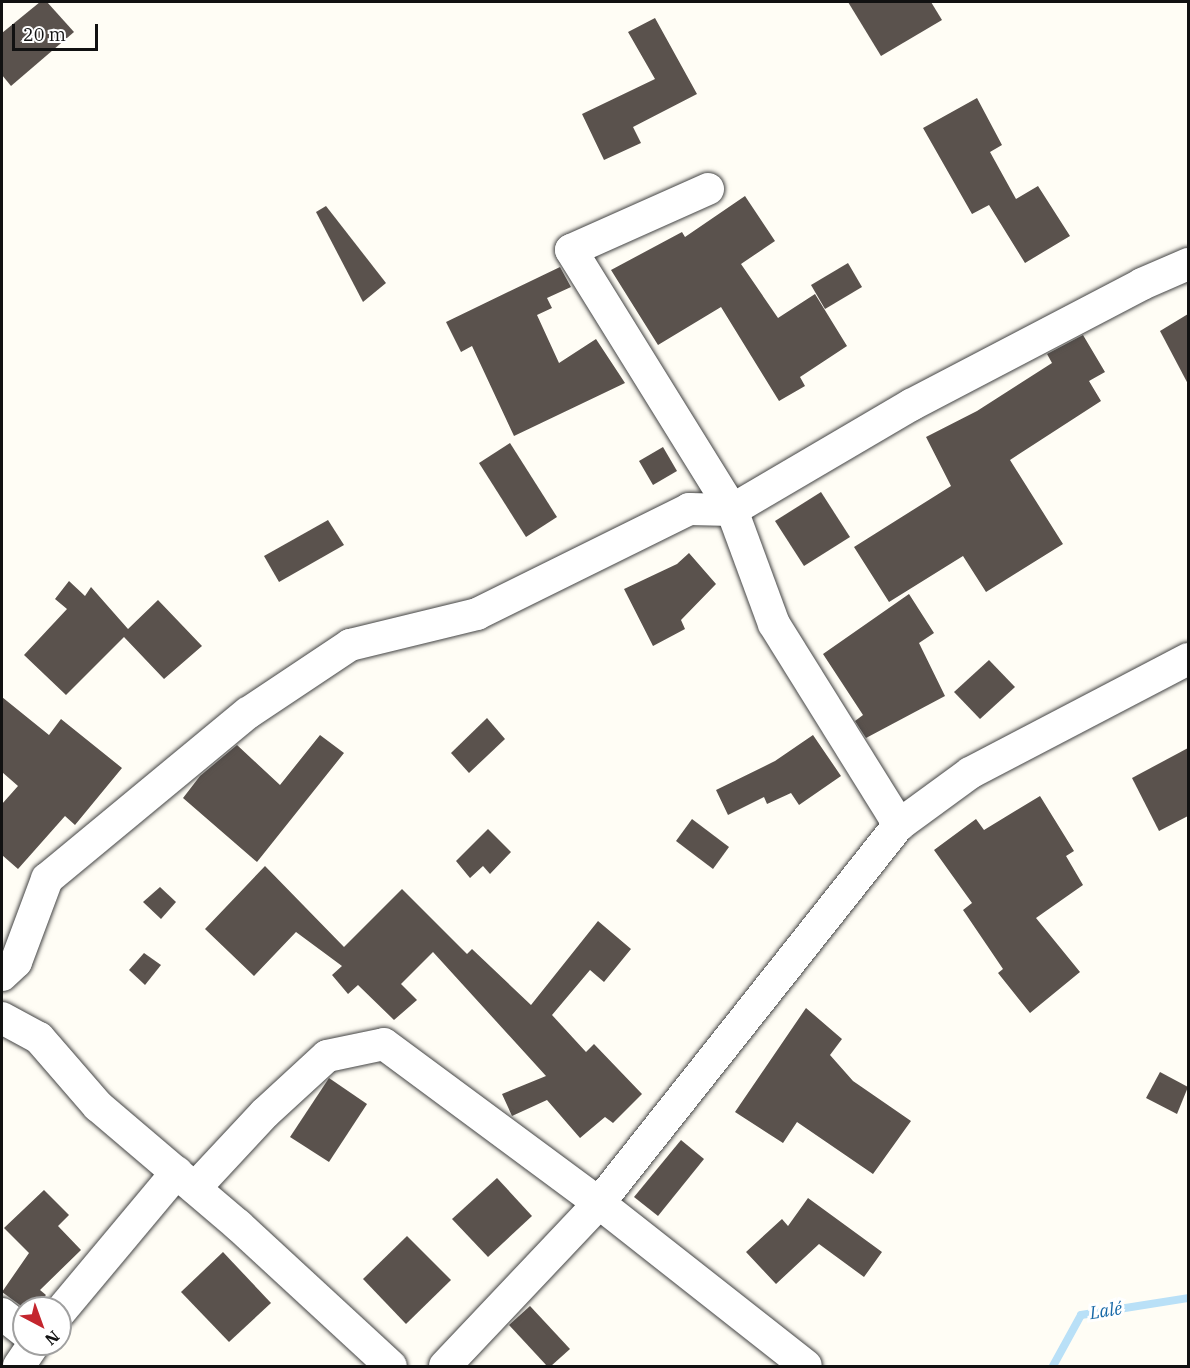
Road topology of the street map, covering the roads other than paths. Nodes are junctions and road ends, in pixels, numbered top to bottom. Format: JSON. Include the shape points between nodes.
{"nodes":[{"id":1,"x":708,"y":189,"type":"dead end"},
{"id":2,"x":1188,"y":264,"type":"edge"},
{"id":3,"x":732,"y":510,"type":"junction"},
{"id":4,"x":1188,"y":659,"type":"edge"},
{"id":5,"x":899,"y":825,"type":"junction"},
{"id":6,"x":2,"y":975,"type":"edge"},
{"id":7,"x":2,"y":1018,"type":"edge"},
{"id":8,"x":186,"y":1180,"type":"junction"},
{"id":9,"x":599,"y":1203,"type":"junction"},
{"id":10,"x":72,"y":1299,"type":"edge"},
{"id":11,"x":391,"y":1366,"type":"edge"},
{"id":12,"x":445,"y":1366,"type":"edge"},
{"id":13,"x":806,"y":1366,"type":"edge"}],
"edges":[{"from":1,"to":3,"type":"street","via":[[571,250]]},
{"from":2,"to":3,"type":"street","via":[[910,405]]},
{"from":3,"to":5,"type":"street","via":[[774,624]]},
{"from":3,"to":6,"type":"street","via":[[689,509],[477,614],[350,645],[248,712],[47,879],[16,962]]},
{"from":4,"to":5,"type":"street","via":[[970,773]]},
{"from":5,"to":9,"type":"street"},
{"from":7,"to":8,"type":"street","via":[[39,1038],[98,1106]]},
{"from":8,"to":9,"type":"street","via":[[327,1056],[384,1044]]},
{"from":8,"to":10,"type":"street"},
{"from":8,"to":11,"type":"street"},
{"from":9,"to":12,"type":"street"},
{"from":9,"to":13,"type":"street"}]}
